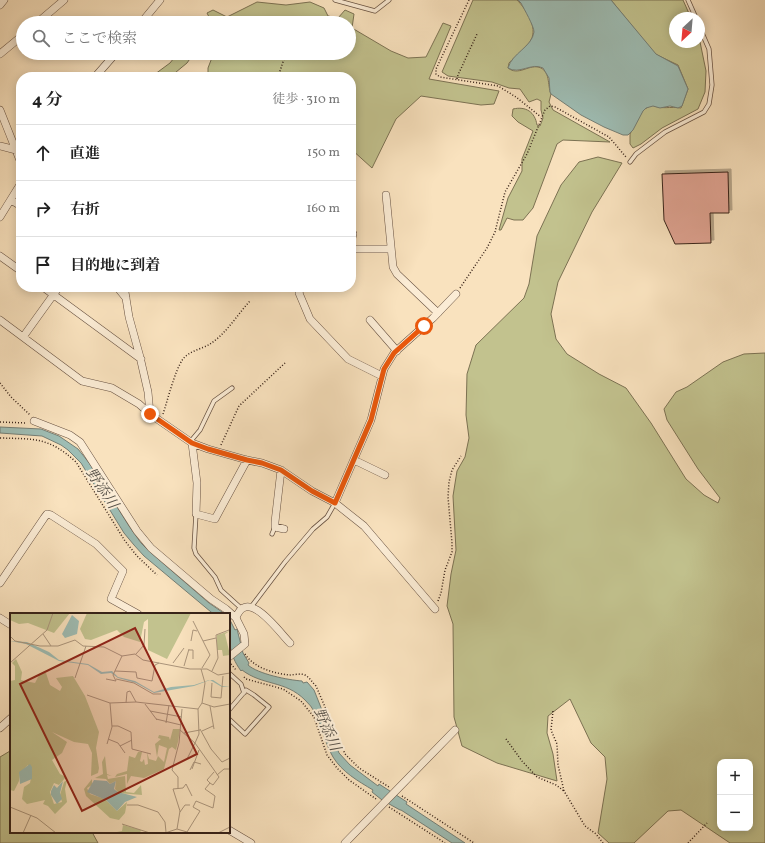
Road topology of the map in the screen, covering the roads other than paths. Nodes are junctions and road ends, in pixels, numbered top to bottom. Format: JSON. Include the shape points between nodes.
{"nodes":[{"id":1,"x":4,"y":0,"type":"edge"},
{"id":2,"x":64,"y":0,"type":"edge"},
{"id":3,"x":160,"y":0,"type":"edge"},
{"id":4,"x":335,"y":0,"type":"edge"},
{"id":5,"x":389,"y":0,"type":"edge"},
{"id":6,"x":688,"y":0,"type":"edge"},
{"id":7,"x":0,"y":4,"type":"edge"},
{"id":8,"x":693,"y":12,"type":"edge"},
{"id":9,"x":45,"y":16,"type":"edge"},
{"id":10,"x":147,"y":16,"type":"edge"},
{"id":11,"x":705,"y":40,"type":"edge"},
{"id":12,"x":16,"y":41,"type":"edge"},
{"id":13,"x":0,"y":54,"type":"edge"},
{"id":14,"x":110,"y":60,"type":"edge"},
{"id":15,"x":99,"y":72,"type":"edge"},
{"id":16,"x":0,"y":110,"type":"edge"},
{"id":17,"x":0,"y":146,"type":"edge"},
{"id":18,"x":16,"y":150,"type":"joint"},
{"id":19,"x":630,"y":162,"type":"road end"},
{"id":20,"x":16,"y":192,"type":"edge"},
{"id":21,"x":386,"y":195,"type":"dead end"},
{"id":22,"x":11,"y":200,"type":"junction"},
{"id":23,"x":16,"y":203,"type":"edge"},
{"id":24,"x":0,"y":217,"type":"edge"},
{"id":25,"x":356,"y":249,"type":"edge"},
{"id":26,"x":391,"y":249,"type":"junction"},
{"id":27,"x":0,"y":256,"type":"edge"},
{"id":28,"x":16,"y":267,"type":"edge"},
{"id":29,"x":49,"y":292,"type":"edge"},
{"id":30,"x":55,"y":292,"type":"edge"},
{"id":31,"x":126,"y":292,"type":"edge"},
{"id":32,"x":299,"y":292,"type":"edge"},
{"id":33,"x":456,"y":294,"type":"road end"},
{"id":34,"x":53,"y":295,"type":"junction"},
{"id":35,"x":438,"y":313,"type":"junction"},
{"id":36,"x":0,"y":320,"type":"edge"},
{"id":37,"x":370,"y":320,"type":"dead end"},
{"id":38,"x":22,"y":337,"type":"junction"},
{"id":39,"x":397,"y":351,"type":"junction"},
{"id":40,"x":141,"y":359,"type":"junction"},
{"id":41,"x":382,"y":376,"type":"junction"},
{"id":42,"x":232,"y":388,"type":"dead end"},
{"id":43,"x":150,"y":414,"type":"junction"},
{"id":44,"x":34,"y":421,"type":"road end"},
{"id":45,"x":191,"y":442,"type":"junction"},
{"id":46,"x":247,"y":460,"type":"junction"},
{"id":47,"x":354,"y":460,"type":"junction"},
{"id":48,"x":281,"y":470,"type":"junction"},
{"id":49,"x":385,"y":475,"type":"dead end"},
{"id":50,"x":335,"y":503,"type":"junction"},
{"id":51,"x":196,"y":514,"type":"junction"},
{"id":52,"x":275,"y":527,"type":"junction"},
{"id":53,"x":284,"y":529,"type":"dead end"},
{"id":54,"x":272,"y":534,"type":"dead end"},
{"id":55,"x":0,"y":583,"type":"edge"},
{"id":56,"x":251,"y":607,"type":"junction"},
{"id":57,"x":242,"y":609,"type":"junction"},
{"id":58,"x":435,"y":609,"type":"road end"},
{"id":59,"x":136,"y":613,"type":"edge"},
{"id":60,"x":0,"y":618,"type":"edge"},
{"id":61,"x":236,"y":618,"type":"junction"},
{"id":62,"x":10,"y":624,"type":"edge"},
{"id":63,"x":290,"y":643,"type":"dead end"},
{"id":64,"x":230,"y":657,"type":"edge"},
{"id":65,"x":230,"y":674,"type":"edge"},
{"id":66,"x":244,"y":693,"type":"junction"},
{"id":67,"x":230,"y":709,"type":"edge"},
{"id":68,"x":10,"y":719,"type":"edge"},
{"id":69,"x":230,"y":720,"type":"edge"},
{"id":70,"x":0,"y":728,"type":"edge"},
{"id":71,"x":455,"y":730,"type":"dead end"},
{"id":72,"x":230,"y":831,"type":"edge"},
{"id":73,"x":251,"y":843,"type":"edge"},
{"id":74,"x":345,"y":843,"type":"edge"}],
"edges":[{"from":1,"to":7,"type":"street"},
{"from":2,"to":9,"type":"street"},
{"from":3,"to":10,"type":"street"},
{"from":4,"to":5,"type":"lane","via":[[374,11]]},
{"from":6,"to":8,"type":"lane"},
{"from":11,"to":19,"type":"lane","via":[[709,49],[712,85],[709,104],[704,112],[665,132],[636,154]]},
{"from":12,"to":13,"type":"street"},
{"from":14,"to":15,"type":"street"},
{"from":16,"to":18,"type":"street"},
{"from":17,"to":18,"type":"street"},
{"from":20,"to":22,"type":"street"},
{"from":21,"to":26,"type":"street"},
{"from":22,"to":23,"type":"street"},
{"from":22,"to":24,"type":"street"},
{"from":25,"to":26,"type":"street"},
{"from":26,"to":35,"type":"street","via":[[393,267],[397,274]]},
{"from":27,"to":28,"type":"street"},
{"from":29,"to":34,"type":"street"},
{"from":30,"to":34,"type":"street"},
{"from":31,"to":40,"type":"street","via":[[129,317]]},
{"from":32,"to":41,"type":"street","via":[[310,319],[348,359]]},
{"from":33,"to":35,"type":"street"},
{"from":34,"to":38,"type":"street"},
{"from":34,"to":40,"type":"street"},
{"from":35,"to":39,"type":"street"},
{"from":36,"to":38,"type":"street"},
{"from":37,"to":39,"type":"street"},
{"from":38,"to":43,"type":"street","via":[[82,381],[112,388],[139,404]]},
{"from":39,"to":41,"type":"street"},
{"from":40,"to":43,"type":"street"},
{"from":41,"to":47,"type":"street","via":[[371,420]]},
{"from":42,"to":45,"type":"lane","via":[[214,401]]},
{"from":43,"to":45,"type":"street"},
{"from":44,"to":61,"type":"street","via":[[70,435],[80,442],[151,548]]},
{"from":45,"to":46,"type":"street"},
{"from":45,"to":51,"type":"street","via":[[197,483]]},
{"from":46,"to":48,"type":"street"},
{"from":46,"to":51,"type":"street","via":[[215,520]]},
{"from":47,"to":49,"type":"street"},
{"from":47,"to":50,"type":"street"},
{"from":48,"to":50,"type":"street"},
{"from":48,"to":52,"type":"street"},
{"from":50,"to":56,"type":"lane","via":[[327,517],[313,529],[285,562]]},
{"from":50,"to":58,"type":"street","via":[[364,526]]},
{"from":51,"to":57,"type":"lane","via":[[196,554],[215,577],[220,590]]},
{"from":52,"to":53,"type":"street"},
{"from":52,"to":54,"type":"lane"},
{"from":55,"to":59,"type":"street","via":[[47,514],[96,544],[123,571],[111,599]]},
{"from":56,"to":57,"type":"street"},
{"from":56,"to":63,"type":"street","via":[[260,611]]},
{"from":57,"to":61,"type":"street","via":[[238,611]]},
{"from":60,"to":62,"type":"street"},
{"from":61,"to":64,"type":"street","via":[[244,634],[245,644]]},
{"from":65,"to":66,"type":"lane","via":[[241,684]]},
{"from":66,"to":67,"type":"lane"},
{"from":66,"to":69,"type":"lane","via":[[246,690],[269,707],[245,734]]},
{"from":68,"to":70,"type":"street"},
{"from":71,"to":74,"type":"street"},
{"from":72,"to":73,"type":"street"}]}
